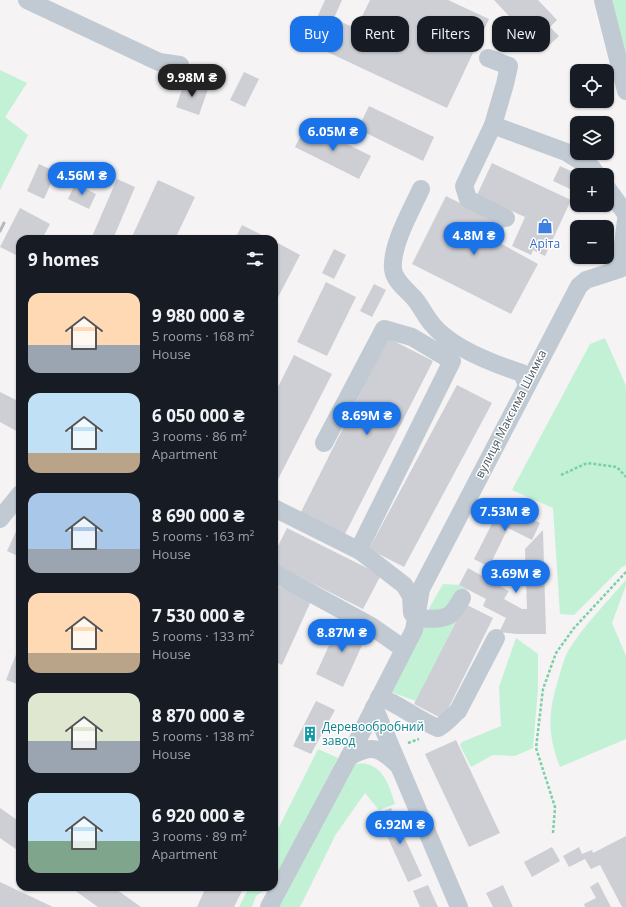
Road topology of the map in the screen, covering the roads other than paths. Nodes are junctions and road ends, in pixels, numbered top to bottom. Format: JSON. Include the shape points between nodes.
{"nodes":[{"id":1,"x":27,"y":0,"type":"edge"},
{"id":2,"x":603,"y":0,"type":"edge"},
{"id":3,"x":488,"y":58,"type":"dead end"},
{"id":4,"x":180,"y":65,"type":"dead end"},
{"id":5,"x":626,"y":91,"type":"edge"},
{"id":6,"x":493,"y":125,"type":"junction"},
{"id":7,"x":592,"y":168,"type":"edge"},
{"id":8,"x":421,"y":189,"type":"dead end"},
{"id":9,"x":614,"y":198,"type":"edge"},
{"id":10,"x":626,"y":214,"type":"edge"},
{"id":11,"x":506,"y":218,"type":"dead end"},
{"id":12,"x":626,"y":220,"type":"edge"},
{"id":13,"x":623,"y":276,"type":"edge"},
{"id":14,"x":527,"y":385,"type":"junction"},
{"id":15,"x":324,"y":443,"type":"dead end"},
{"id":16,"x":16,"y":499,"type":"edge"},
{"id":17,"x":278,"y":510,"type":"edge"},
{"id":18,"x":0,"y":519,"type":"edge"},
{"id":19,"x":360,"y":552,"type":"junction"},
{"id":20,"x":278,"y":576,"type":"edge"},
{"id":21,"x":462,"y":598,"type":"dead end"},
{"id":22,"x":415,"y":624,"type":"junction"},
{"id":23,"x":496,"y":638,"type":"dead end"},
{"id":24,"x":404,"y":650,"type":"junction"},
{"id":25,"x":377,"y":702,"type":"junction"},
{"id":26,"x":349,"y":757,"type":"junction"},
{"id":27,"x":399,"y":765,"type":"junction"},
{"id":28,"x":278,"y":890,"type":"edge"},
{"id":29,"x":278,"y":891,"type":"edge"},
{"id":30,"x":269,"y":907,"type":"edge"},
{"id":31,"x":459,"y":907,"type":"edge"}],
"edges":[{"from":1,"to":4,"type":"street","via":[[159,62]]},
{"from":2,"to":5,"type":"street"},
{"from":3,"to":6,"type":"street","via":[[509,66]]},
{"from":6,"to":7,"type":"street","via":[[566,152]]},
{"from":6,"to":11,"type":"street","via":[[464,186],[468,199]]},
{"from":8,"to":14,"type":"street","via":[[395,248],[393,270],[401,285],[416,301],[432,325],[454,343],[500,366],[522,373]]},
{"from":9,"to":10,"type":"street"},
{"from":12,"to":13,"type":"street","name":"вулиця Максима Шимка"},
{"from":13,"to":14,"type":"street","name":"вулиця Максима Шимка","via":[[586,280],[579,286]]},
{"from":14,"to":22,"type":"street","name":"вулиця Максима Шимка","via":[[421,589]]},
{"from":15,"to":19,"type":"street","via":[[384,329],[412,337],[452,361],[361,545]]},
{"from":16,"to":18,"type":"street"},
{"from":17,"to":19,"type":"street"},
{"from":19,"to":22,"type":"street","via":[[404,585],[411,596]]},
{"from":20,"to":24,"type":"street","via":[[371,626]]},
{"from":21,"to":22,"type":"street","via":[[451,614]]},
{"from":22,"to":24,"type":"street","name":"вулиця Максима Шимка"},
{"from":23,"to":25,"type":"street","via":[[458,711],[445,725],[438,728],[393,702]]},
{"from":24,"to":25,"type":"street","name":"вулиця Максима Шимка"},
{"from":25,"to":26,"type":"street","name":"вулиця Максима Шимка"},
{"from":25,"to":27,"type":"street"},
{"from":26,"to":27,"type":"street","via":[[372,748],[386,754]]},
{"from":26,"to":28,"type":"street","name":"вулиця Максима Шимка"},
{"from":27,"to":31,"type":"street"},
{"from":29,"to":30,"type":"street","name":"вулиця Максима Шимка"}]}
